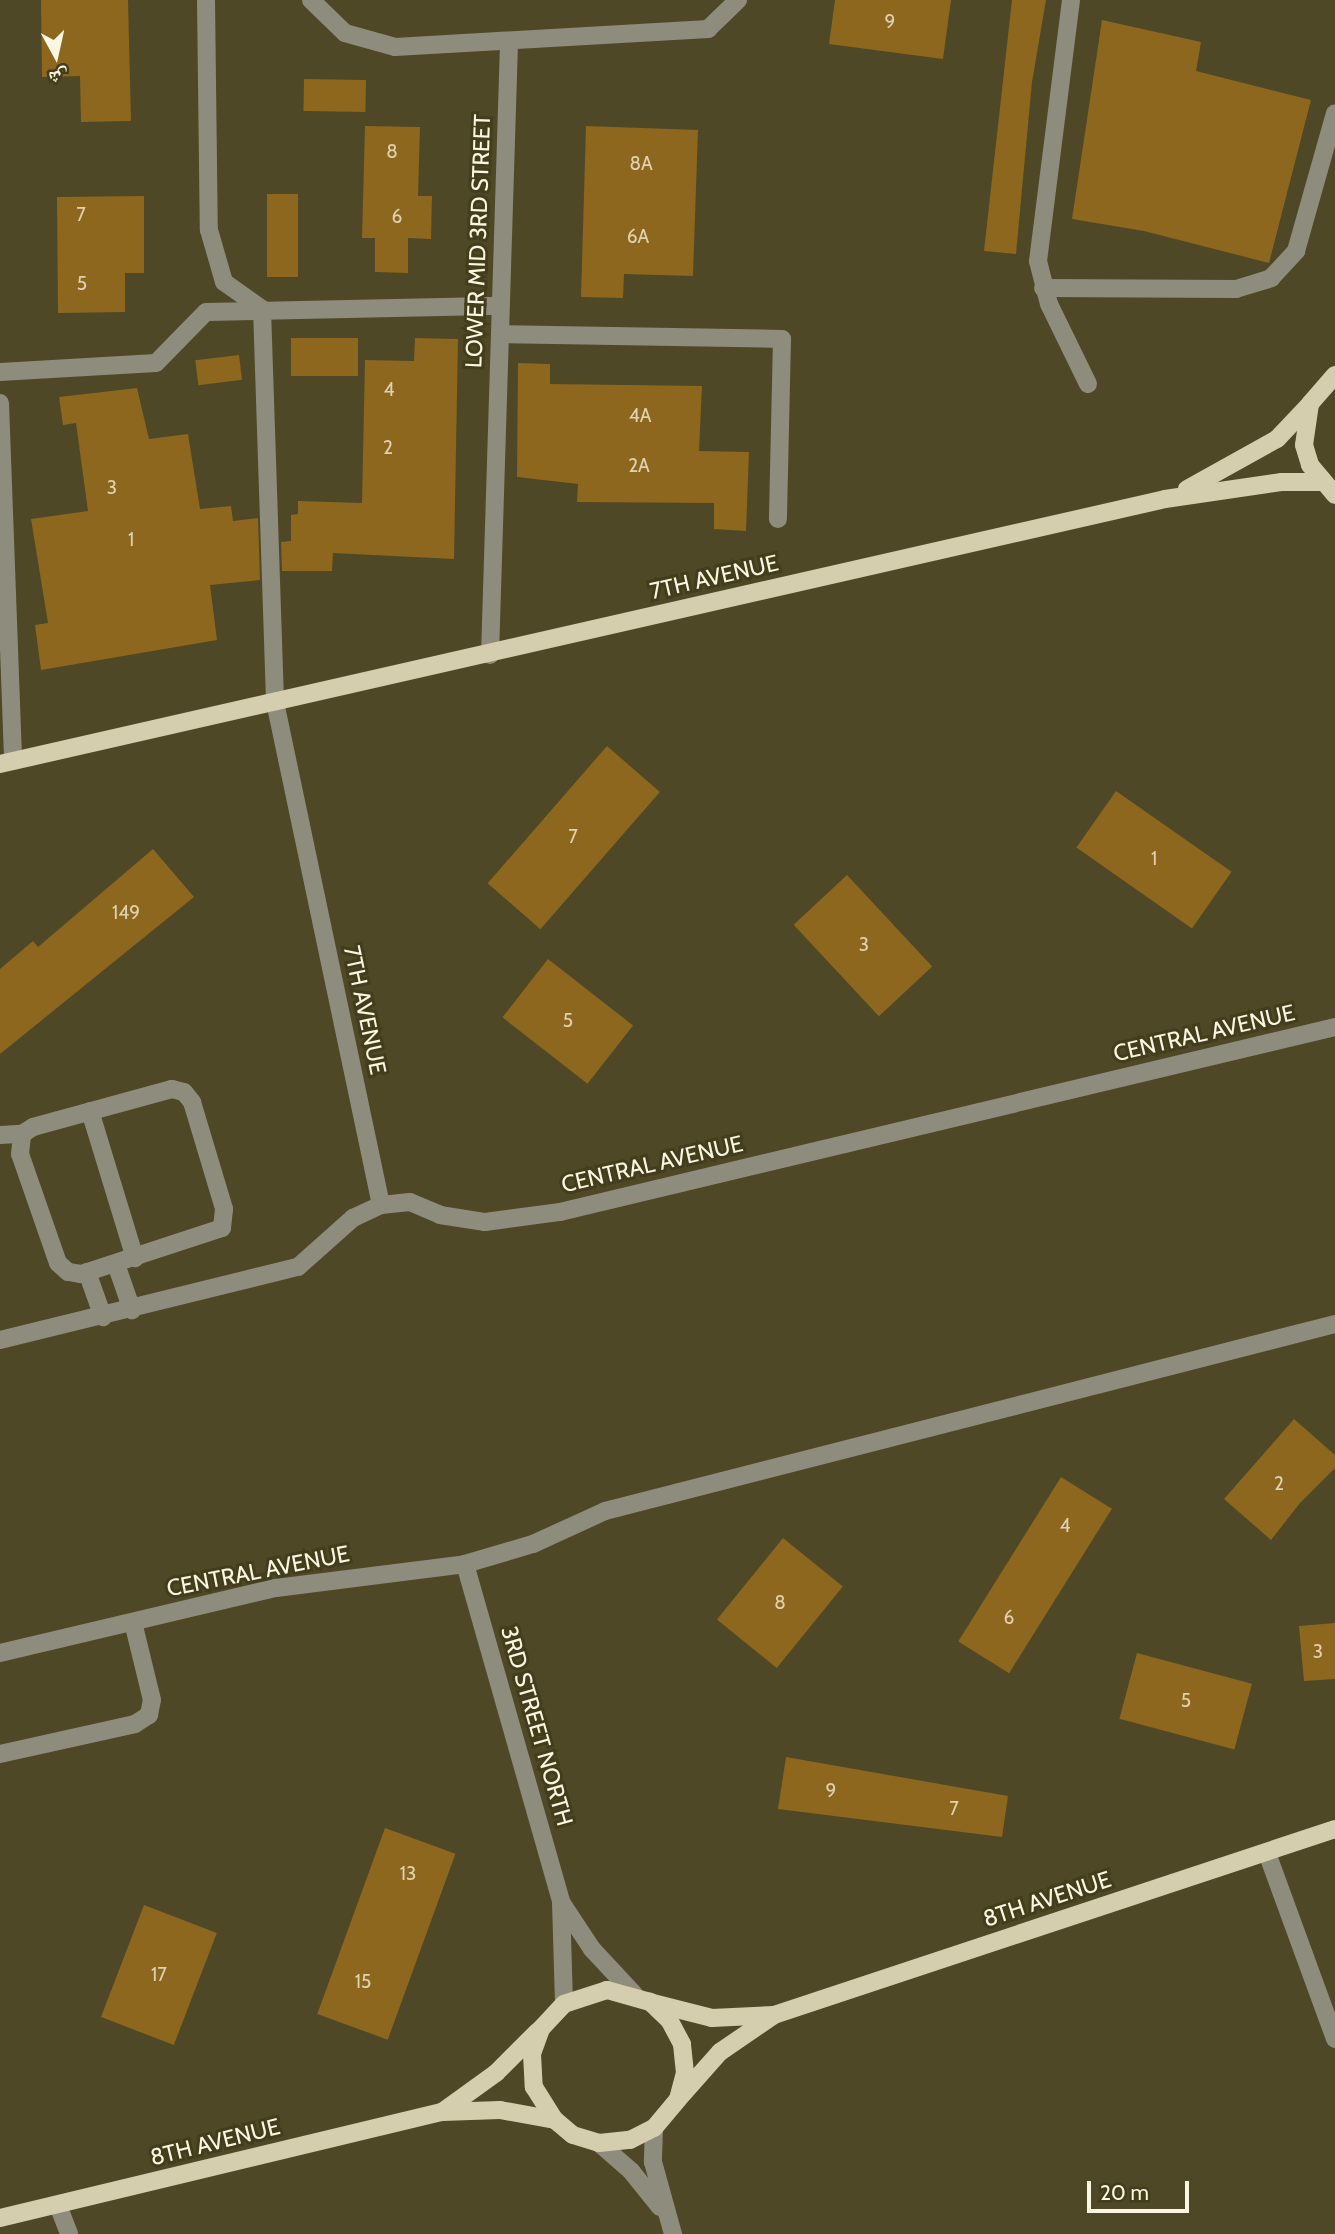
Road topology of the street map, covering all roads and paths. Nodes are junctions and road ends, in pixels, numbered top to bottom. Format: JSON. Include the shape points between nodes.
{"nodes":[{"id":1,"x":206,"y":0,"type":"edge"},
{"id":2,"x":311,"y":0,"type":"edge"},
{"id":3,"x":738,"y":0,"type":"edge"},
{"id":4,"x":1071,"y":0,"type":"edge"},
{"id":5,"x":509,"y":42,"type":"junction"},
{"id":6,"x":1335,"y":113,"type":"edge"},
{"id":7,"x":1043,"y":288,"type":"junction"},
{"id":8,"x":500,"y":306,"type":"junction"},
{"id":9,"x":262,"y":309,"type":"junction"},
{"id":10,"x":500,"y":334,"type":"junction"},
{"id":11,"x":0,"y":372,"type":"edge"},
{"id":12,"x":1335,"y":375,"type":"edge"},
{"id":13,"x":1088,"y":384,"type":"dead end"},
{"id":14,"x":0,"y":403,"type":"edge"},
{"id":15,"x":1310,"y":404,"type":"junction"},
{"id":16,"x":1321,"y":482,"type":"junction"},
{"id":17,"x":1335,"y":495,"type":"edge"},
{"id":18,"x":1165,"y":499,"type":"junction"},
{"id":19,"x":778,"y":519,"type":"dead end"},
{"id":20,"x":490,"y":655,"type":"junction"},
{"id":21,"x":275,"y":702,"type":"junction"},
{"id":22,"x":7,"y":763,"type":"edge"},
{"id":23,"x":1335,"y":1027,"type":"edge"},
{"id":24,"x":90,"y":1111,"type":"junction"},
{"id":25,"x":22,"y":1134,"type":"junction"},
{"id":26,"x":0,"y":1135,"type":"edge"},
{"id":27,"x":381,"y":1205,"type":"junction"},
{"id":28,"x":135,"y":1258,"type":"junction"},
{"id":29,"x":116,"y":1264,"type":"junction"},
{"id":30,"x":87,"y":1272,"type":"junction"},
{"id":31,"x":132,"y":1310,"type":"junction"},
{"id":32,"x":103,"y":1317,"type":"junction"},
{"id":33,"x":1335,"y":1324,"type":"edge"},
{"id":34,"x":0,"y":1340,"type":"edge"},
{"id":35,"x":465,"y":1564,"type":"junction"},
{"id":36,"x":133,"y":1622,"type":"junction"},
{"id":37,"x":0,"y":1653,"type":"edge"},
{"id":38,"x":0,"y":1754,"type":"edge"},
{"id":39,"x":1335,"y":1829,"type":"edge"},
{"id":40,"x":1267,"y":1853,"type":"junction"},
{"id":41,"x":561,"y":1902,"type":"junction"},
{"id":42,"x":634,"y":1994,"type":"junction"},
{"id":43,"x":650,"y":2002,"type":"junction"},
{"id":44,"x":564,"y":2004,"type":"junction"},
{"id":45,"x":774,"y":2015,"type":"junction"},
{"id":46,"x":541,"y":2029,"type":"junction"},
{"id":47,"x":1335,"y":2039,"type":"edge"},
{"id":48,"x":678,"y":2099,"type":"junction"},
{"id":49,"x":442,"y":2112,"type":"junction"},
{"id":50,"x":555,"y":2120,"type":"junction"},
{"id":51,"x":654,"y":2128,"type":"junction"},
{"id":52,"x":599,"y":2143,"type":"junction"},
{"id":53,"x":58,"y":2205,"type":"junction"},
{"id":54,"x":664,"y":2212,"type":"junction"},
{"id":55,"x":0,"y":2218,"type":"edge"},
{"id":56,"x":69,"y":2234,"type":"edge"},
{"id":57,"x":673,"y":2234,"type":"edge"}],
"edges":[{"from":1,"to":9,"type":"street","via":[[209,230],[224,282]]},
{"from":2,"to":5,"type":"street","via":[[345,33],[395,47]]},
{"from":3,"to":5,"type":"street","via":[[708,29]]},
{"from":4,"to":7,"type":"street","via":[[1039,246]]},
{"from":5,"to":8,"type":"street","name":"LOWER MID 3RD STREET"},
{"from":6,"to":7,"type":"street","via":[[1296,251],[1271,278],[1236,289]]},
{"from":7,"to":13,"type":"street"},
{"from":8,"to":9,"type":"street"},
{"from":8,"to":10,"type":"street","name":"LOWER MID 3RD STREET"},
{"from":9,"to":11,"type":"street","via":[[206,312],[156,363]]},
{"from":9,"to":21,"type":"street","name":"7TH AVENUE"},
{"from":10,"to":19,"type":"street","via":[[782,340]]},
{"from":10,"to":20,"type":"street","name":"LOWER MID 3RD STREET"},
{"from":12,"to":15,"type":"main road","name":"7TH AVENUE"},
{"from":14,"to":22,"type":"street"},
{"from":15,"to":16,"type":"main road","via":[[1304,445]]},
{"from":15,"to":18,"type":"main road","name":"7TH AVENUE","via":[[1277,439],[1242,463]]},
{"from":16,"to":17,"type":"main road"},
{"from":16,"to":18,"type":"main road","name":"7TH AVENUE","via":[[1281,482]]},
{"from":18,"to":20,"type":"main road","name":"7TH AVENUE"},
{"from":20,"to":21,"type":"main road","name":"7TH AVENUE"},
{"from":21,"to":22,"type":"main road","name":"7TH AVENUE"},
{"from":21,"to":27,"type":"street","name":"7TH AVENUE"},
{"from":23,"to":27,"type":"street","name":"CENTRAL AVENUE","via":[[560,1212],[485,1222],[440,1216],[410,1202]]},
{"from":24,"to":25,"type":"street"},
{"from":24,"to":28,"type":"street"},
{"from":24,"to":28,"type":"street","via":[[178,1089],[189,1096],[196,1115],[225,1222],[217,1233]]},
{"from":25,"to":26,"type":"street"},
{"from":25,"to":30,"type":"street","via":[[18,1147],[58,1263],[68,1272]]},
{"from":27,"to":31,"type":"street","name":"CENTRAL AVENUE","via":[[353,1218],[298,1267]]},
{"from":28,"to":29,"type":"street"},
{"from":29,"to":30,"type":"street"},
{"from":29,"to":31,"type":"street"},
{"from":30,"to":32,"type":"street"},
{"from":31,"to":32,"type":"street","name":"CENTRAL AVENUE"},
{"from":32,"to":34,"type":"street","name":"CENTRAL AVENUE"},
{"from":33,"to":35,"type":"street","name":"CENTRAL AVENUE","via":[[605,1511],[533,1544]]},
{"from":35,"to":36,"type":"street","name":"CENTRAL AVENUE","via":[[276,1588]]},
{"from":35,"to":41,"type":"street","name":"3RD STREET NORTH"},
{"from":36,"to":37,"type":"street","name":"CENTRAL AVENUE"},
{"from":36,"to":38,"type":"street","via":[[152,1700],[149,1716],[135,1724]]},
{"from":39,"to":40,"type":"main road","name":"8TH AVENUE"},
{"from":40,"to":45,"type":"main road","name":"8TH AVENUE"},
{"from":40,"to":47,"type":"street"},
{"from":41,"to":42,"type":"street","name":"3RD STREET NORTH","via":[[592,1949]]},
{"from":41,"to":44,"type":"street","name":"3RD STREET NORTH"},
{"from":42,"to":43,"type":"main road"},
{"from":42,"to":44,"type":"main road","via":[[607,1990]]},
{"from":43,"to":45,"type":"main road","name":"8TH AVENUE","via":[[712,2018]]},
{"from":43,"to":48,"type":"main road","via":[[670,2021],[682,2044],[685,2073]]},
{"from":44,"to":46,"type":"main road"},
{"from":45,"to":48,"type":"main road","name":"8TH AVENUE","via":[[720,2052]]},
{"from":46,"to":49,"type":"main road","name":"8TH AVENUE","via":[[496,2073]]},
{"from":46,"to":50,"type":"main road","via":[[532,2054],[534,2087]]},
{"from":48,"to":51,"type":"main road"},
{"from":49,"to":50,"type":"main road","name":"8TH AVENUE","via":[[500,2110]]},
{"from":49,"to":53,"type":"main road","name":"8TH AVENUE"},
{"from":50,"to":52,"type":"main road","via":[[573,2135]]},
{"from":51,"to":52,"type":"main road","via":[[630,2140]]},
{"from":51,"to":54,"type":"street","via":[[653,2162]]},
{"from":52,"to":54,"type":"street","via":[[631,2171]]},
{"from":53,"to":55,"type":"main road","name":"8TH AVENUE"},
{"from":53,"to":56,"type":"street"},
{"from":54,"to":57,"type":"street"}]}
